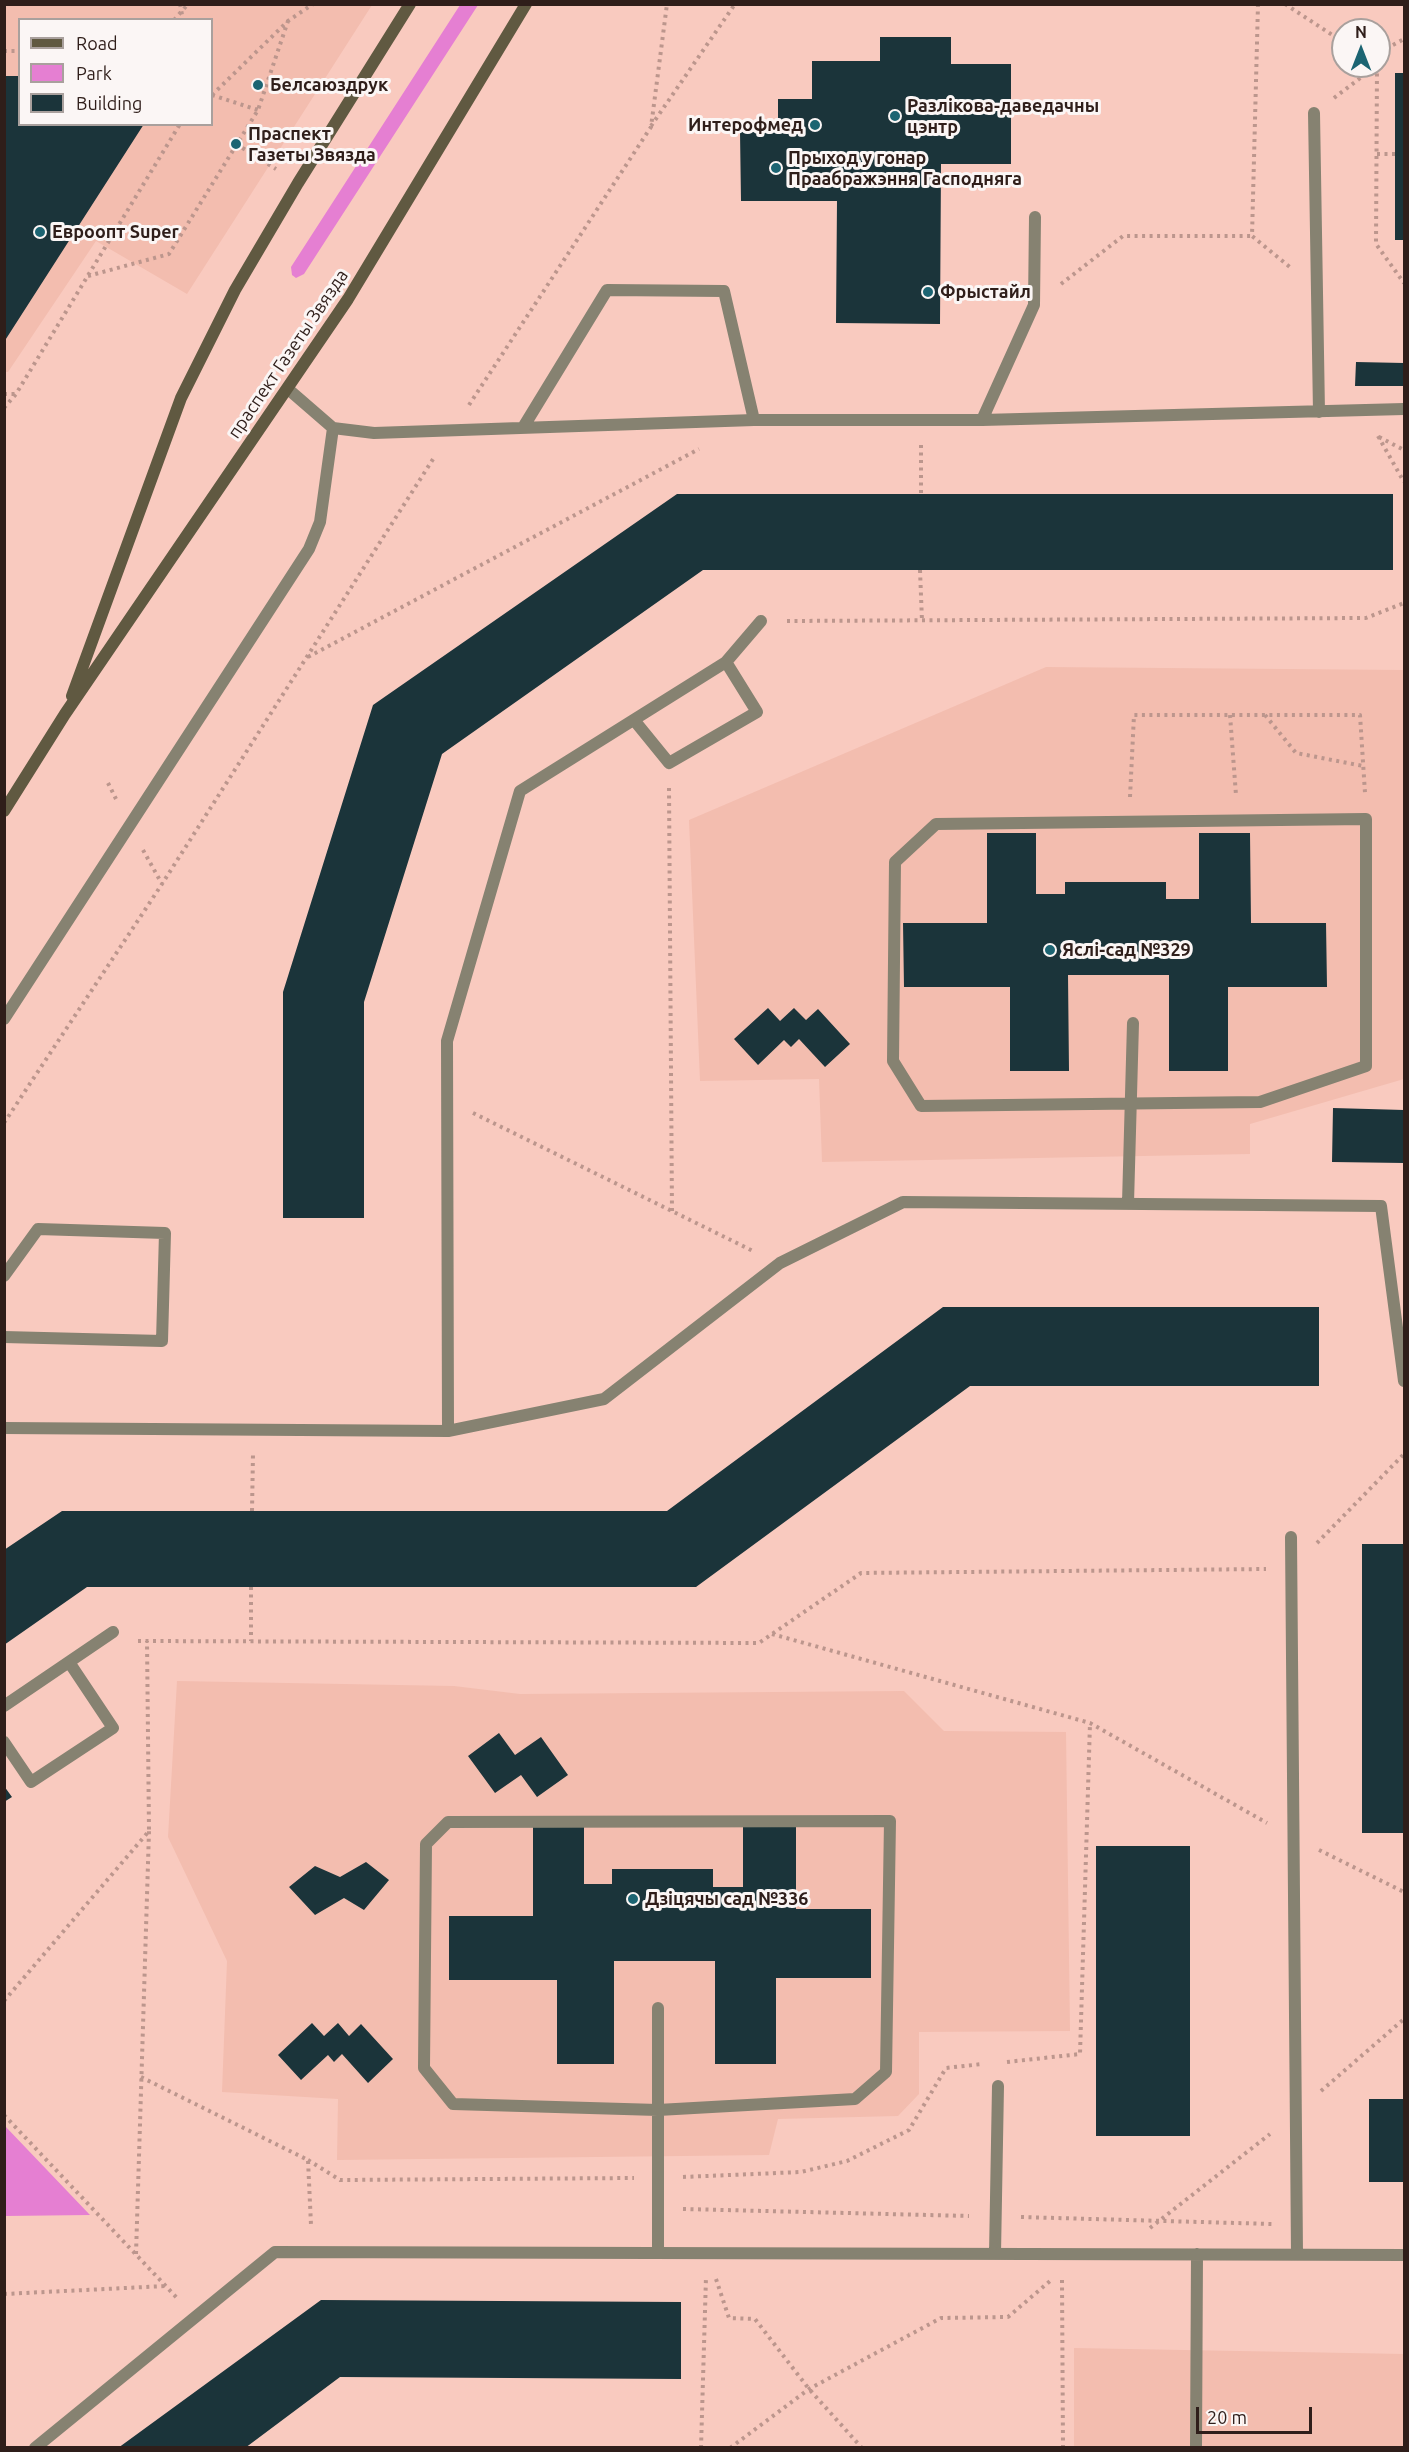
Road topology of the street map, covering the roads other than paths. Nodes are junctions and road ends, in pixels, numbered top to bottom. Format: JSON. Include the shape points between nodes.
{"nodes":[{"id":1,"x":401,"y":4,"type":"edge"},
{"id":2,"x":410,"y":4,"type":"edge"},
{"id":3,"x":526,"y":4,"type":"edge"},
{"id":4,"x":388,"y":39,"type":"junction"},
{"id":5,"x":1314,"y":113,"type":"road end"},
{"id":6,"x":1035,"y":217,"type":"dead end"},
{"id":7,"x":288,"y":389,"type":"junction"},
{"id":8,"x":1404,"y":410,"type":"edge"},
{"id":9,"x":1319,"y":412,"type":"junction"},
{"id":10,"x":754,"y":420,"type":"junction"},
{"id":11,"x":982,"y":420,"type":"junction"},
{"id":12,"x":524,"y":426,"type":"junction"},
{"id":13,"x":333,"y":428,"type":"junction"},
{"id":14,"x":761,"y":621,"type":"road end"},
{"id":15,"x":726,"y":662,"type":"junction"},
{"id":16,"x":65,"y":714,"type":"junction"},
{"id":17,"x":633,"y":720,"type":"junction"},
{"id":18,"x":4,"y":811,"type":"edge"},
{"id":19,"x":4,"y":1019,"type":"edge"},
{"id":20,"x":1133,"y":1023,"type":"dead end"},
{"id":21,"x":1132,"y":1104,"type":"junction"},
{"id":22,"x":1128,"y":1203,"type":"junction"},
{"id":23,"x":4,"y":1276,"type":"edge"},
{"id":24,"x":4,"y":1337,"type":"edge"},
{"id":25,"x":1404,"y":1381,"type":"edge"},
{"id":26,"x":4,"y":1428,"type":"edge"},
{"id":27,"x":448,"y":1431,"type":"junction"},
{"id":28,"x":1291,"y":1537,"type":"dead end"},
{"id":29,"x":113,"y":1632,"type":"dead end"},
{"id":30,"x":69,"y":1662,"type":"junction"},
{"id":31,"x":4,"y":1706,"type":"edge"},
{"id":32,"x":4,"y":1742,"type":"edge"},
{"id":33,"x":658,"y":2008,"type":"dead end"},
{"id":34,"x":998,"y":2086,"type":"dead end"},
{"id":35,"x":658,"y":2110,"type":"junction"},
{"id":36,"x":658,"y":2253,"type":"junction"},
{"id":37,"x":995,"y":2254,"type":"junction"},
{"id":38,"x":1197,"y":2254,"type":"junction"},
{"id":39,"x":1297,"y":2254,"type":"junction"},
{"id":40,"x":1404,"y":2255,"type":"edge"},
{"id":41,"x":35,"y":2448,"type":"edge"},
{"id":42,"x":1196,"y":2448,"type":"edge"}],
"edges":[{"from":1,"to":4,"type":"main road"},
{"from":2,"to":4,"type":"main road","name":"праспект Газеты Звязда"},
{"from":3,"to":7,"type":"main road","name":"праспект Газеты Звязда","via":[[348,300]]},
{"from":4,"to":16,"type":"main road","name":"праспект Газеты Звязда","via":[[235,290],[181,398]]},
{"from":5,"to":9,"type":"lane"},
{"from":6,"to":11,"type":"lane","via":[[1034,305]]},
{"from":7,"to":13,"type":"lane"},
{"from":7,"to":16,"type":"main road","name":"праспект Газеты Звязда"},
{"from":8,"to":9,"type":"lane"},
{"from":9,"to":11,"type":"lane"},
{"from":10,"to":11,"type":"lane"},
{"from":10,"to":12,"type":"lane"},
{"from":10,"to":12,"type":"lane","via":[[724,291],[607,290]]},
{"from":12,"to":13,"type":"lane","via":[[374,433]]},
{"from":13,"to":19,"type":"lane","via":[[320,522],[309,549]]},
{"from":14,"to":15,"type":"lane"},
{"from":15,"to":17,"type":"lane"},
{"from":15,"to":17,"type":"lane","via":[[757,712],[669,763]]},
{"from":16,"to":18,"type":"main road","name":"праспект Газеты Звязда"},
{"from":17,"to":27,"type":"lane","via":[[520,791],[447,1041]]},
{"from":20,"to":21,"type":"lane"},
{"from":21,"to":21,"type":"lane","via":[[1260,1102],[1366,1066],[1366,819],[936,824],[895,862],[893,1061],[921,1106]]},
{"from":21,"to":22,"type":"lane"},
{"from":22,"to":25,"type":"lane","via":[[1381,1206]]},
{"from":22,"to":27,"type":"lane","via":[[903,1202],[780,1263],[604,1399]]},
{"from":23,"to":24,"type":"lane","via":[[38,1229],[165,1233],[162,1341]]},
{"from":26,"to":27,"type":"lane"},
{"from":28,"to":39,"type":"lane"},
{"from":29,"to":30,"type":"lane"},
{"from":30,"to":31,"type":"lane"},
{"from":30,"to":32,"type":"lane","via":[[112,1728],[31,1782]]},
{"from":33,"to":35,"type":"lane"},
{"from":34,"to":37,"type":"lane"},
{"from":35,"to":35,"type":"lane","via":[[855,2099],[886,2072],[890,1821],[448,1822],[426,1844],[424,2068],[453,2104]]},
{"from":35,"to":36,"type":"lane"},
{"from":36,"to":37,"type":"lane"},
{"from":36,"to":41,"type":"lane","via":[[275,2252]]},
{"from":37,"to":38,"type":"lane"},
{"from":38,"to":39,"type":"lane"},
{"from":38,"to":42,"type":"lane"},
{"from":39,"to":40,"type":"lane"}]}
